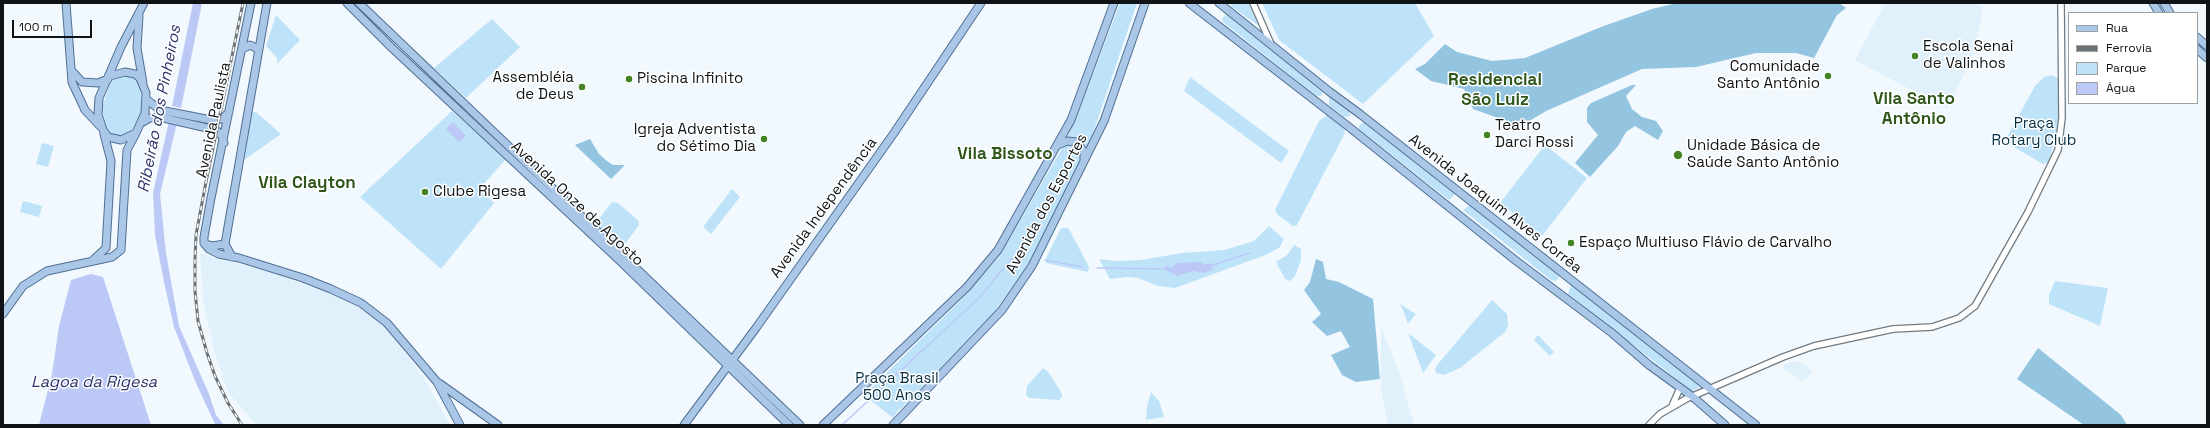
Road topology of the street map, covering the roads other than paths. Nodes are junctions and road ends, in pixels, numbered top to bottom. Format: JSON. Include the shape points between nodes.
{"nodes":[{"id":1,"x":66,"y":3,"type":"edge"},
{"id":2,"x":144,"y":3,"type":"edge"},
{"id":3,"x":252,"y":3,"type":"edge"},
{"id":4,"x":267,"y":3,"type":"edge"},
{"id":5,"x":347,"y":3,"type":"edge"},
{"id":6,"x":359,"y":3,"type":"edge"},
{"id":7,"x":981,"y":3,"type":"edge"},
{"id":8,"x":1114,"y":3,"type":"edge"},
{"id":9,"x":1145,"y":3,"type":"edge"},
{"id":10,"x":1188,"y":3,"type":"edge"},
{"id":11,"x":1219,"y":3,"type":"edge"},
{"id":12,"x":1253,"y":3,"type":"edge"},
{"id":13,"x":2061,"y":3,"type":"edge"},
{"id":14,"x":2153,"y":3,"type":"edge"},
{"id":15,"x":2164,"y":3,"type":"edge"},
{"id":16,"x":2158,"y":12,"type":"edge"},
{"id":17,"x":2169,"y":12,"type":"edge"},
{"id":18,"x":139,"y":14,"type":"junction"},
{"id":19,"x":2198,"y":39,"type":"edge"},
{"id":20,"x":1272,"y":45,"type":"junction"},
{"id":21,"x":2207,"y":46,"type":"edge"},
{"id":22,"x":242,"y":49,"type":"junction"},
{"id":23,"x":258,"y":49,"type":"junction"},
{"id":24,"x":2198,"y":50,"type":"edge"},
{"id":25,"x":2207,"y":58,"type":"edge"},
{"id":26,"x":70,"y":69,"type":"junction"},
{"id":27,"x":109,"y":77,"type":"junction"},
{"id":28,"x":144,"y":87,"type":"junction"},
{"id":29,"x":146,"y":99,"type":"junction"},
{"id":30,"x":230,"y":112,"type":"junction"},
{"id":31,"x":159,"y":114,"type":"junction"},
{"id":32,"x":141,"y":123,"type":"junction"},
{"id":33,"x":102,"y":128,"type":"junction"},
{"id":34,"x":136,"y":133,"type":"junction"},
{"id":35,"x":224,"y":143,"type":"junction"},
{"id":36,"x":1057,"y":146,"type":"junction"},
{"id":37,"x":1085,"y":162,"type":"junction"},
{"id":38,"x":204,"y":243,"type":"junction"},
{"id":39,"x":225,"y":244,"type":"junction"},
{"id":40,"x":106,"y":248,"type":"junction"},
{"id":41,"x":121,"y":250,"type":"junction"},
{"id":42,"x":232,"y":257,"type":"junction"},
{"id":43,"x":93,"y":261,"type":"junction"},
{"id":44,"x":3,"y":314,"type":"edge"},
{"id":45,"x":731,"y":363,"type":"junction"},
{"id":46,"x":437,"y":382,"type":"junction"},
{"id":47,"x":1680,"y":388,"type":"junction"},
{"id":48,"x":1710,"y":388,"type":"junction"},
{"id":49,"x":1693,"y":397,"type":"junction"},
{"id":50,"x":465,"y":402,"type":"junction"},
{"id":51,"x":1672,"y":407,"type":"junction"},
{"id":52,"x":451,"y":408,"type":"junction"},
{"id":53,"x":460,"y":425,"type":"edge"},
{"id":54,"x":498,"y":425,"type":"edge"},
{"id":55,"x":684,"y":425,"type":"edge"},
{"id":56,"x":789,"y":425,"type":"edge"},
{"id":57,"x":800,"y":425,"type":"edge"},
{"id":58,"x":823,"y":425,"type":"edge"},
{"id":59,"x":893,"y":425,"type":"edge"},
{"id":60,"x":1648,"y":425,"type":"edge"},
{"id":61,"x":1725,"y":425,"type":"edge"},
{"id":62,"x":1756,"y":425,"type":"edge"}],
"edges":[{"from":1,"to":26,"type":"main road"},
{"from":2,"to":18,"type":"main road"},
{"from":3,"to":22,"type":"main road","name":"Avenida Paulista"},
{"from":4,"to":23,"type":"main road","name":"Avenida Paulista"},
{"from":5,"to":45,"type":"main road","name":"Avenida Onze de Agosto","via":[[392,48]]},
{"from":6,"to":45,"type":"main road","name":"Avenida Onze de Agosto"},
{"from":7,"to":45,"type":"main road","name":"Avenida Independência","via":[[894,133]]},
{"from":8,"to":36,"type":"main road","name":"Avenida dos Esportes","via":[[1077,107]]},
{"from":9,"to":37,"type":"main road","name":"Avenida dos Esportes","via":[[1104,121]]},
{"from":10,"to":47,"type":"main road","name":"Avenida Joaquim Alves Corrêa"},
{"from":11,"to":20,"type":"main road","name":"Avenida Joaquim Alves Corrêa"},
{"from":12,"to":20,"type":"street"},
{"from":13,"to":48,"type":"street","via":[[2062,110],[2058,150],[2028,212],[1975,306],[1959,318],[1932,327],[1893,329],[1814,346],[1764,364]]},
{"from":14,"to":16,"type":"main road"},
{"from":15,"to":17,"type":"main road"},
{"from":18,"to":27,"type":"main road","via":[[121,47]]},
{"from":18,"to":28,"type":"main road","via":[[137,48]]},
{"from":19,"to":21,"type":"main road"},
{"from":20,"to":48,"type":"main road","name":"Avenida Joaquim Alves Corrêa"},
{"from":22,"to":23,"type":"main road","via":[[250,45]]},
{"from":22,"to":30,"type":"main road","name":"Avenida Paulista"},
{"from":23,"to":39,"type":"main road","name":"Avenida Paulista"},
{"from":24,"to":25,"type":"main road"},
{"from":26,"to":27,"type":"main road","via":[[82,82],[98,83]]},
{"from":26,"to":33,"type":"main road","via":[[80,101],[90,117]]},
{"from":27,"to":28,"type":"main road","via":[[125,72],[133,73],[140,78]]},
{"from":27,"to":33,"type":"main road","via":[[98,108]]},
{"from":28,"to":29,"type":"main road"},
{"from":29,"to":31,"type":"main road"},
{"from":29,"to":32,"type":"main road"},
{"from":30,"to":31,"type":"main road","via":[[218,121],[185,115]]},
{"from":30,"to":35,"type":"main road","name":"Avenida Paulista"},
{"from":31,"to":32,"type":"main road"},
{"from":31,"to":35,"type":"main road","via":[[216,130]]},
{"from":32,"to":34,"type":"main road"},
{"from":33,"to":34,"type":"main road","via":[[108,137],[115,140],[128,138]]},
{"from":33,"to":40,"type":"main road","via":[[110,161]]},
{"from":34,"to":41,"type":"main road","via":[[127,150]]},
{"from":35,"to":38,"type":"main road","name":"Avenida Paulista"},
{"from":36,"to":37,"type":"main road","via":[[1067,141],[1077,142],[1084,152]]},
{"from":36,"to":58,"type":"main road","name":"Avenida dos Esportes","via":[[998,250],[984,269]]},
{"from":37,"to":59,"type":"main road","name":"Avenida dos Esportes","via":[[1032,266],[1002,310]]},
{"from":38,"to":39,"type":"main road","via":[[212,246]]},
{"from":38,"to":42,"type":"main road","via":[[213,252]]},
{"from":39,"to":42,"type":"main road"},
{"from":40,"to":41,"type":"main road","via":[[111,251]]},
{"from":40,"to":43,"type":"main road"},
{"from":41,"to":43,"type":"main road","via":[[112,257]]},
{"from":42,"to":46,"type":"main road","via":[[303,278],[361,303],[387,323]]},
{"from":43,"to":44,"type":"main road","via":[[57,268],[34,278],[23,286]]},
{"from":45,"to":55,"type":"main road","name":"Avenida Independência"},
{"from":45,"to":56,"type":"main road","name":"Avenida Onze de Agosto"},
{"from":45,"to":57,"type":"main road","name":"Avenida Onze de Agosto"},
{"from":46,"to":50,"type":"main road"},
{"from":46,"to":52,"type":"main road"},
{"from":47,"to":49,"type":"main road","name":"Avenida Joaquim Alves Corrêa"},
{"from":47,"to":51,"type":"street"},
{"from":48,"to":49,"type":"street"},
{"from":48,"to":62,"type":"main road","name":"Avenida Joaquim Alves Corrêa"},
{"from":49,"to":51,"type":"street"},
{"from":49,"to":61,"type":"main road","name":"Avenida Joaquim Alves Corrêa"},
{"from":50,"to":52,"type":"main road","via":[[456,401]]},
{"from":50,"to":54,"type":"main road"},
{"from":51,"to":60,"type":"street"},
{"from":52,"to":53,"type":"main road"}]}
